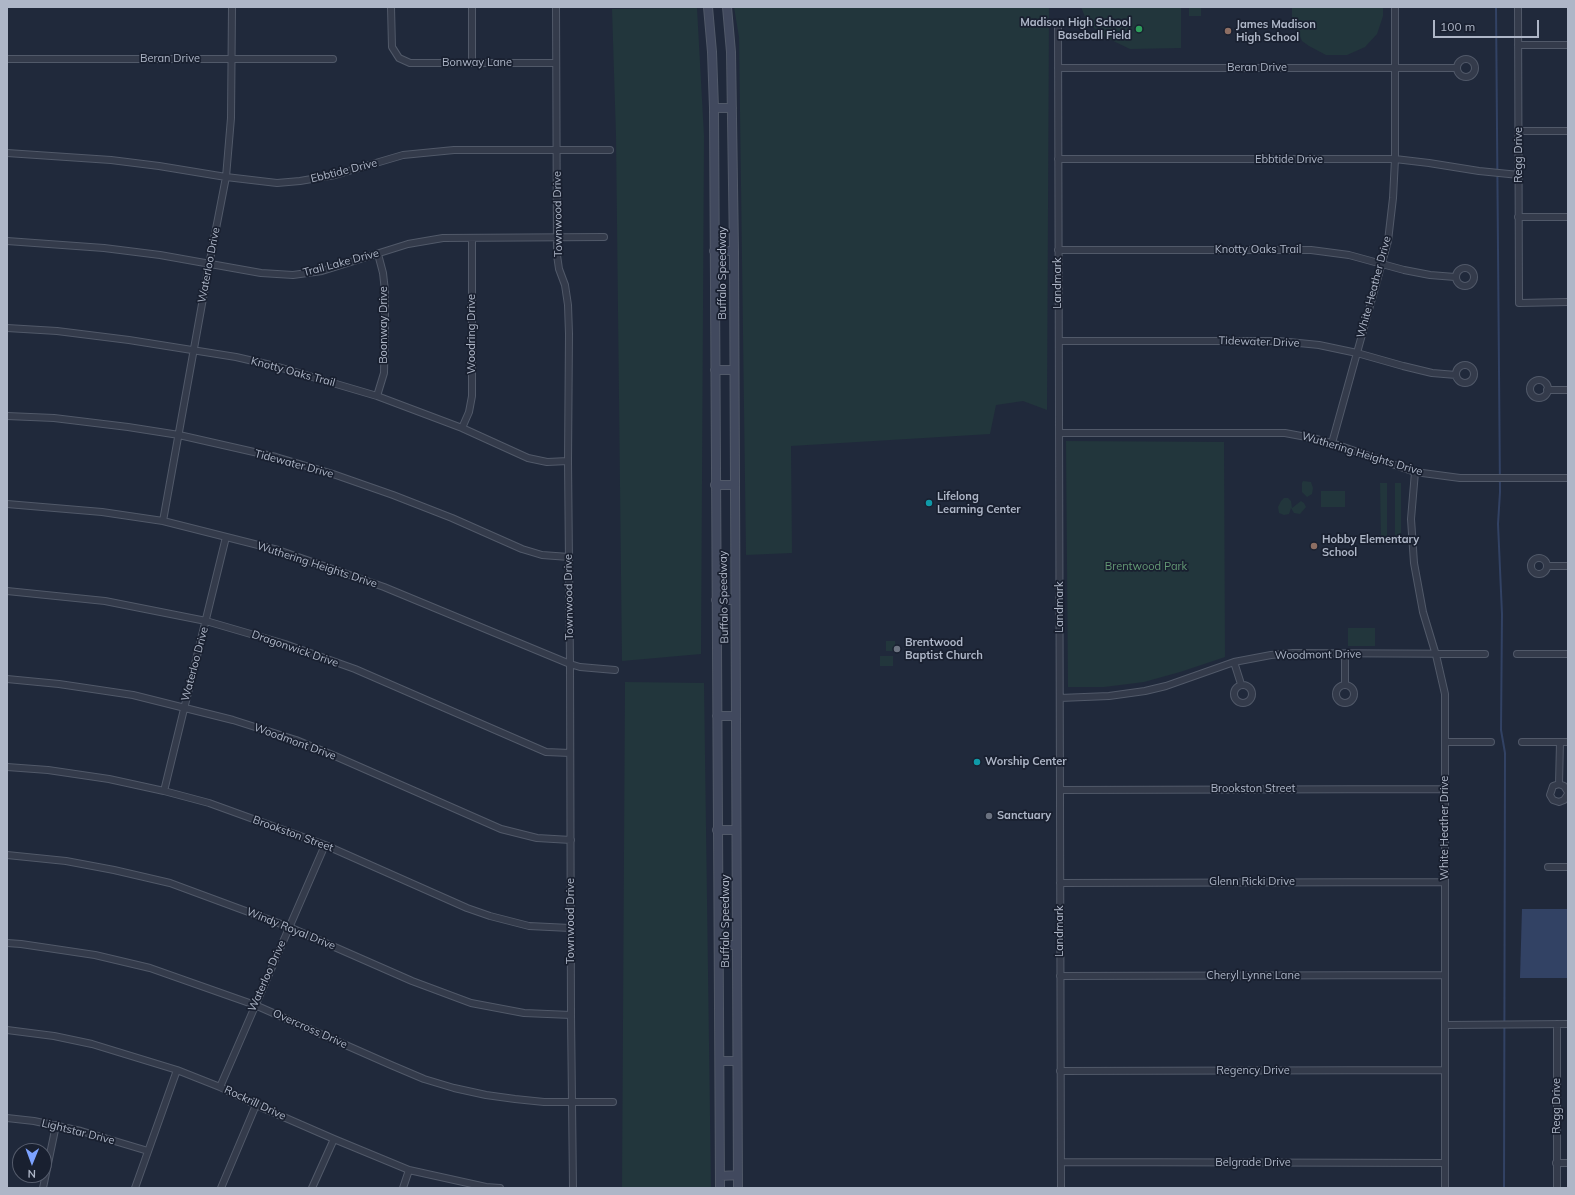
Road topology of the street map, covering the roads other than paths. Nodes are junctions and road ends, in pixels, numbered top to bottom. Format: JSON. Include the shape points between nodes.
{"nodes":[{"id":1,"x":232,"y":7,"type":"edge"},
{"id":2,"x":392,"y":7,"type":"edge"},
{"id":3,"x":472,"y":7,"type":"edge"},
{"id":4,"x":556,"y":7,"type":"edge"},
{"id":5,"x":708,"y":7,"type":"edge"},
{"id":6,"x":727,"y":7,"type":"edge"},
{"id":7,"x":1395,"y":7,"type":"edge"},
{"id":8,"x":1518,"y":7,"type":"edge"},
{"id":9,"x":1058,"y":25,"type":"dead end"},
{"id":10,"x":1518,"y":45,"type":"junction"},
{"id":11,"x":1568,"y":45,"type":"edge"},
{"id":12,"x":7,"y":59,"type":"edge"},
{"id":13,"x":232,"y":59,"type":"junction"},
{"id":14,"x":333,"y":59,"type":"dead end"},
{"id":15,"x":472,"y":63,"type":"junction"},
{"id":16,"x":556,"y":63,"type":"junction"},
{"id":17,"x":1058,"y":68,"type":"junction"},
{"id":18,"x":1394,"y":68,"type":"junction"},
{"id":19,"x":1457,"y":68,"type":"dead end"},
{"id":20,"x":714,"y":108,"type":"junction"},
{"id":21,"x":732,"y":108,"type":"junction"},
{"id":22,"x":1518,"y":131,"type":"junction"},
{"id":23,"x":1568,"y":131,"type":"edge"},
{"id":24,"x":557,"y":150,"type":"junction"},
{"id":25,"x":610,"y":150,"type":"dead end"},
{"id":26,"x":7,"y":153,"type":"edge"},
{"id":27,"x":1058,"y":159,"type":"junction"},
{"id":28,"x":1395,"y":160,"type":"junction"},
{"id":29,"x":1519,"y":175,"type":"junction"},
{"id":30,"x":226,"y":177,"type":"junction"},
{"id":31,"x":1518,"y":217,"type":"junction"},
{"id":32,"x":1568,"y":217,"type":"edge"},
{"id":33,"x":604,"y":237,"type":"dead end"},
{"id":34,"x":472,"y":238,"type":"junction"},
{"id":35,"x":557,"y":238,"type":"junction"},
{"id":36,"x":7,"y":241,"type":"edge"},
{"id":37,"x":1058,"y":250,"type":"junction"},
{"id":38,"x":714,"y":251,"type":"junction"},
{"id":39,"x":734,"y":251,"type":"junction"},
{"id":40,"x":378,"y":254,"type":"junction"},
{"id":41,"x":1381,"y":264,"type":"junction"},
{"id":42,"x":209,"y":265,"type":"junction"},
{"id":43,"x":1455,"y":277,"type":"dead end"},
{"id":44,"x":1568,"y":302,"type":"edge"},
{"id":45,"x":7,"y":328,"type":"edge"},
{"id":46,"x":1058,"y":341,"type":"junction"},
{"id":47,"x":194,"y":349,"type":"junction"},
{"id":48,"x":1357,"y":353,"type":"junction"},
{"id":49,"x":715,"y":370,"type":"junction"},
{"id":50,"x":734,"y":370,"type":"junction"},
{"id":51,"x":1456,"y":375,"type":"dead end"},
{"id":52,"x":1547,"y":390,"type":"dead end"},
{"id":53,"x":1568,"y":390,"type":"edge"},
{"id":54,"x":377,"y":396,"type":"junction"},
{"id":55,"x":7,"y":416,"type":"edge"},
{"id":56,"x":462,"y":428,"type":"junction"},
{"id":57,"x":1060,"y":433,"type":"junction"},
{"id":58,"x":179,"y":435,"type":"junction"},
{"id":59,"x":1332,"y":443,"type":"junction"},
{"id":60,"x":568,"y":461,"type":"junction"},
{"id":61,"x":1415,"y":472,"type":"junction"},
{"id":62,"x":1568,"y":478,"type":"edge"},
{"id":63,"x":715,"y":485,"type":"junction"},
{"id":64,"x":734,"y":485,"type":"junction"},
{"id":65,"x":7,"y":504,"type":"edge"},
{"id":66,"x":164,"y":521,"type":"junction"},
{"id":67,"x":226,"y":537,"type":"junction"},
{"id":68,"x":569,"y":557,"type":"junction"},
{"id":69,"x":1547,"y":566,"type":"dead end"},
{"id":70,"x":1568,"y":566,"type":"edge"},
{"id":71,"x":7,"y":591,"type":"edge"},
{"id":72,"x":716,"y":600,"type":"junction"},
{"id":73,"x":735,"y":600,"type":"junction"},
{"id":74,"x":206,"y":621,"type":"junction"},
{"id":75,"x":1345,"y":654,"type":"junction"},
{"id":76,"x":1485,"y":654,"type":"dead end"},
{"id":77,"x":1517,"y":654,"type":"dead end"},
{"id":78,"x":1568,"y":654,"type":"edge"},
{"id":79,"x":1436,"y":655,"type":"junction"},
{"id":80,"x":1234,"y":662,"type":"junction"},
{"id":81,"x":570,"y":664,"type":"junction"},
{"id":82,"x":615,"y":670,"type":"dead end"},
{"id":83,"x":7,"y":679,"type":"edge"},
{"id":84,"x":1241,"y":684,"type":"dead end"},
{"id":85,"x":1345,"y":685,"type":"dead end"},
{"id":86,"x":1060,"y":698,"type":"junction"},
{"id":87,"x":184,"y":707,"type":"junction"},
{"id":88,"x":717,"y":716,"type":"junction"},
{"id":89,"x":735,"y":716,"type":"junction"},
{"id":90,"x":1445,"y":742,"type":"junction"},
{"id":91,"x":1492,"y":742,"type":"dead end"},
{"id":92,"x":1522,"y":742,"type":"dead end"},
{"id":93,"x":1560,"y":742,"type":"junction"},
{"id":94,"x":1568,"y":742,"type":"edge"},
{"id":95,"x":570,"y":753,"type":"junction"},
{"id":96,"x":7,"y":767,"type":"edge"},
{"id":97,"x":1559,"y":784,"type":"junction"},
{"id":98,"x":1445,"y":789,"type":"junction"},
{"id":99,"x":1060,"y":790,"type":"junction"},
{"id":100,"x":164,"y":791,"type":"junction"},
{"id":101,"x":1568,"y":793,"type":"edge"},
{"id":102,"x":717,"y":830,"type":"junction"},
{"id":103,"x":736,"y":830,"type":"junction"},
{"id":104,"x":571,"y":840,"type":"junction"},
{"id":105,"x":325,"y":844,"type":"junction"},
{"id":106,"x":7,"y":855,"type":"edge"},
{"id":107,"x":1548,"y":867,"type":"dead end"},
{"id":108,"x":1568,"y":867,"type":"edge"},
{"id":109,"x":1445,"y":882,"type":"junction"},
{"id":110,"x":1060,"y":883,"type":"junction"},
{"id":111,"x":289,"y":927,"type":"junction"},
{"id":112,"x":570,"y":928,"type":"junction"},
{"id":113,"x":7,"y":943,"type":"edge"},
{"id":114,"x":719,"y":945,"type":"junction"},
{"id":115,"x":737,"y":945,"type":"junction"},
{"id":116,"x":1445,"y":975,"type":"junction"},
{"id":117,"x":1060,"y":976,"type":"junction"},
{"id":118,"x":255,"y":1005,"type":"junction"},
{"id":119,"x":571,"y":1015,"type":"junction"},
{"id":120,"x":1557,"y":1024,"type":"junction"},
{"id":121,"x":1568,"y":1024,"type":"edge"},
{"id":122,"x":1446,"y":1025,"type":"junction"},
{"id":123,"x":7,"y":1030,"type":"edge"},
{"id":124,"x":720,"y":1061,"type":"junction"},
{"id":125,"x":737,"y":1061,"type":"junction"},
{"id":126,"x":177,"y":1070,"type":"junction"},
{"id":127,"x":1445,"y":1070,"type":"junction"},
{"id":128,"x":1060,"y":1071,"type":"junction"},
{"id":129,"x":220,"y":1086,"type":"junction"},
{"id":130,"x":613,"y":1102,"type":"dead end"},
{"id":131,"x":572,"y":1103,"type":"junction"},
{"id":132,"x":256,"y":1105,"type":"junction"},
{"id":133,"x":7,"y":1118,"type":"edge"},
{"id":134,"x":56,"y":1126,"type":"junction"},
{"id":135,"x":334,"y":1139,"type":"junction"},
{"id":136,"x":148,"y":1151,"type":"junction"},
{"id":137,"x":1060,"y":1162,"type":"junction"},
{"id":138,"x":1445,"y":1163,"type":"junction"},
{"id":139,"x":1556,"y":1163,"type":"junction"},
{"id":140,"x":1568,"y":1163,"type":"edge"},
{"id":141,"x":409,"y":1170,"type":"junction"},
{"id":142,"x":738,"y":1175,"type":"junction"},
{"id":143,"x":720,"y":1176,"type":"junction"},
{"id":144,"x":486,"y":1187,"type":"edge"},
{"id":145,"x":43,"y":1188,"type":"edge"},
{"id":146,"x":135,"y":1188,"type":"edge"},
{"id":147,"x":221,"y":1188,"type":"edge"},
{"id":148,"x":312,"y":1188,"type":"edge"},
{"id":149,"x":403,"y":1188,"type":"edge"},
{"id":150,"x":500,"y":1188,"type":"edge"},
{"id":151,"x":573,"y":1188,"type":"edge"},
{"id":152,"x":720,"y":1188,"type":"edge"},
{"id":153,"x":738,"y":1188,"type":"edge"},
{"id":154,"x":1060,"y":1188,"type":"edge"},
{"id":155,"x":1445,"y":1188,"type":"edge"},
{"id":156,"x":1557,"y":1188,"type":"edge"}],
"edges":[{"from":1,"to":13,"type":"street","name":"Waterloo Drive"},
{"from":2,"to":15,"type":"street","name":"Bonway Lane","via":[[392,47],[399,58],[410,63]]},
{"from":3,"to":15,"type":"street"},
{"from":4,"to":16,"type":"street","name":"Townwood Drive"},
{"from":5,"to":20,"type":"main road","name":"Buffalo Speedway"},
{"from":6,"to":21,"type":"main road","name":"Buffalo Speedway","via":[[731,46]]},
{"from":7,"to":18,"type":"street","name":"White Heather Drive"},
{"from":8,"to":10,"type":"street","name":"Regg Drive"},
{"from":9,"to":17,"type":"street","name":"Landmark"},
{"from":10,"to":11,"type":"street"},
{"from":10,"to":22,"type":"street","name":"Regg Drive"},
{"from":12,"to":13,"type":"street","name":"Beran Drive"},
{"from":13,"to":14,"type":"street","name":"Beran Drive"},
{"from":13,"to":30,"type":"street","name":"Waterloo Drive","via":[[230,142]]},
{"from":15,"to":16,"type":"street","name":"Bonway Lane"},
{"from":16,"to":24,"type":"street","name":"Townwood Drive"},
{"from":17,"to":18,"type":"street","name":"Beran Drive"},
{"from":17,"to":27,"type":"street","name":"Landmark"},
{"from":18,"to":19,"type":"street","name":"Beran Drive"},
{"from":18,"to":28,"type":"street","name":"White Heather Drive"},
{"from":20,"to":21,"type":"main road"},
{"from":20,"to":38,"type":"main road","name":"Buffalo Speedway"},
{"from":21,"to":39,"type":"main road","name":"Buffalo Speedway"},
{"from":22,"to":23,"type":"street"},
{"from":22,"to":29,"type":"street","name":"Regg Drive"},
{"from":24,"to":25,"type":"street","name":"Ebbtide Drive"},
{"from":24,"to":30,"type":"street","name":"Ebbtide Drive","via":[[454,150],[403,155],[335,175],[278,183]]},
{"from":24,"to":35,"type":"street","name":"Townwood Drive"},
{"from":26,"to":30,"type":"street","name":"Ebbtide Drive","via":[[111,160]]},
{"from":27,"to":28,"type":"street","name":"Ebbtide Drive"},
{"from":27,"to":37,"type":"street","name":"Landmark"},
{"from":28,"to":29,"type":"street","name":"Ebbtide Drive"},
{"from":28,"to":41,"type":"street","name":"White Heather Drive","via":[[1388,241]]},
{"from":29,"to":31,"type":"street","name":"Regg Drive"},
{"from":30,"to":42,"type":"street","name":"Waterloo Drive"},
{"from":31,"to":32,"type":"street"},
{"from":31,"to":44,"type":"street","name":"Regg Drive","via":[[1519,303]]},
{"from":33,"to":35,"type":"street","name":"Trail Lake Drive"},
{"from":34,"to":35,"type":"street","name":"Trail Lake Drive"},
{"from":34,"to":40,"type":"street","name":"Trail Lake Drive","via":[[443,238],[408,244]]},
{"from":34,"to":56,"type":"street","name":"Woodring Drive","via":[[472,396]]},
{"from":35,"to":60,"type":"street","name":"Townwood Drive","via":[[559,269],[568,305]]},
{"from":36,"to":42,"type":"street","name":"Trail Lake Drive","via":[[104,248],[160,255]]},
{"from":37,"to":41,"type":"street","name":"Knotty Oaks Trail","via":[[1311,250],[1349,255]]},
{"from":37,"to":46,"type":"street","name":"Landmark"},
{"from":38,"to":39,"type":"main road"},
{"from":38,"to":49,"type":"main road","name":"Buffalo Speedway"},
{"from":39,"to":50,"type":"main road","name":"Buffalo Speedway"},
{"from":40,"to":42,"type":"street","name":"Trail Lake Drive","via":[[322,271],[293,275]]},
{"from":40,"to":54,"type":"street","name":"Boonway Drive","via":[[385,291],[385,329],[384,373]]},
{"from":41,"to":43,"type":"street","name":"Knotty Oaks Trail","via":[[1430,275]]},
{"from":41,"to":48,"type":"street","name":"White Heather Drive"},
{"from":42,"to":47,"type":"street","name":"Waterloo Drive"},
{"from":45,"to":47,"type":"street","name":"Knotty Oaks Trail","via":[[57,331]]},
{"from":46,"to":48,"type":"street","name":"Tidewater Drive","via":[[1279,341],[1319,345]]},
{"from":46,"to":57,"type":"street","name":"Landmark"},
{"from":47,"to":54,"type":"street","name":"Knotty Oaks Trail","via":[[275,366]]},
{"from":47,"to":58,"type":"street","name":"Waterloo Drive"},
{"from":48,"to":51,"type":"street","name":"Tidewater Drive","via":[[1432,373]]},
{"from":48,"to":59,"type":"street","name":"White Heather Drive"},
{"from":49,"to":50,"type":"main road"},
{"from":49,"to":63,"type":"main road","name":"Buffalo Speedway"},
{"from":50,"to":64,"type":"main road","name":"Buffalo Speedway"},
{"from":52,"to":53,"type":"street"},
{"from":54,"to":56,"type":"street","name":"Knotty Oaks Trail"},
{"from":55,"to":58,"type":"street","name":"Tidewater Drive","via":[[54,418]]},
{"from":56,"to":60,"type":"street","name":"Knotty Oaks Trail","via":[[528,458],[547,462]]},
{"from":57,"to":59,"type":"street","name":"Wuthering Heights Drive","via":[[1272,433],[1300,435]]},
{"from":57,"to":86,"type":"street","name":"Landmark"},
{"from":58,"to":66,"type":"street","name":"Waterloo Drive"},
{"from":58,"to":68,"type":"street","name":"Tidewater Drive","via":[[276,457],[333,474],[415,504],[522,549],[542,555]]},
{"from":59,"to":61,"type":"street","name":"Wuthering Heights Drive"},
{"from":60,"to":68,"type":"street","name":"Townwood Drive"},
{"from":61,"to":62,"type":"street","name":"Wuthering Heights Drive","via":[[1460,478]]},
{"from":61,"to":79,"type":"street","name":"White Heather Drive","via":[[1411,519],[1414,563],[1423,612]]},
{"from":63,"to":64,"type":"main road"},
{"from":63,"to":72,"type":"main road","name":"Buffalo Speedway"},
{"from":64,"to":73,"type":"main road","name":"Buffalo Speedway"},
{"from":65,"to":66,"type":"street","name":"Wuthering Heights Drive","via":[[102,512]]},
{"from":66,"to":67,"type":"street","name":"Wuthering Heights Drive"},
{"from":67,"to":74,"type":"street","name":"Waterloo Drive"},
{"from":67,"to":81,"type":"street","name":"Wuthering Heights Drive","via":[[278,550],[384,587]]},
{"from":68,"to":81,"type":"street","name":"Townwood Drive"},
{"from":69,"to":70,"type":"street"},
{"from":71,"to":74,"type":"street","name":"Dragonwick Drive","via":[[105,601]]},
{"from":72,"to":73,"type":"main road"},
{"from":72,"to":88,"type":"main road","name":"Buffalo Speedway"},
{"from":73,"to":89,"type":"main road","name":"Buffalo Speedway"},
{"from":74,"to":87,"type":"street","name":"Waterloo Drive"},
{"from":74,"to":95,"type":"street","name":"Dragonwick Drive","via":[[285,644],[355,670],[546,752]]},
{"from":75,"to":79,"type":"street","name":"Woodmont Drive"},
{"from":75,"to":80,"type":"street","name":"Woodmont Drive","via":[[1293,653]]},
{"from":75,"to":85,"type":"street"},
{"from":76,"to":79,"type":"street","name":"Woodmont Drive"},
{"from":77,"to":78,"type":"street"},
{"from":79,"to":90,"type":"street","name":"White Heather Drive","via":[[1445,694]]},
{"from":80,"to":84,"type":"street"},
{"from":80,"to":86,"type":"street","name":"Woodmont Drive","via":[[1144,691],[1109,696]]},
{"from":81,"to":82,"type":"street","name":"Wuthering Heights Drive"},
{"from":81,"to":95,"type":"street","name":"Townwood Drive"},
{"from":83,"to":87,"type":"street","name":"Woodmont Drive","via":[[133,695]]},
{"from":86,"to":99,"type":"street","name":"Landmark"},
{"from":87,"to":100,"type":"street","name":"Waterloo Drive"},
{"from":87,"to":104,"type":"street","name":"Woodmont Drive","via":[[296,740],[501,829],[537,838]]},
{"from":88,"to":89,"type":"main road"},
{"from":88,"to":102,"type":"main road","name":"Buffalo Speedway"},
{"from":89,"to":103,"type":"main road","name":"Buffalo Speedway"},
{"from":90,"to":91,"type":"street"},
{"from":90,"to":98,"type":"street","name":"White Heather Drive"},
{"from":92,"to":93,"type":"street"},
{"from":93,"to":94,"type":"street"},
{"from":93,"to":97,"type":"street"},
{"from":95,"to":104,"type":"street","name":"Townwood Drive"},
{"from":96,"to":100,"type":"street","name":"Brookston Street","via":[[109,779]]},
{"from":97,"to":101,"type":"street","via":[[1566,788]]},
{"from":97,"to":101,"type":"street","via":[[1553,786],[1550,792],[1553,800],[1562,802]]},
{"from":98,"to":99,"type":"street","name":"Brookston Street"},
{"from":98,"to":109,"type":"street","name":"White Heather Drive"},
{"from":99,"to":110,"type":"street","name":"Landmark"},
{"from":100,"to":105,"type":"street","name":"Brookston Street","via":[[209,803]]},
{"from":102,"to":103,"type":"main road"},
{"from":102,"to":114,"type":"main road","name":"Buffalo Speedway"},
{"from":103,"to":115,"type":"main road","name":"Buffalo Speedway"},
{"from":104,"to":112,"type":"street","name":"Townwood Drive"},
{"from":105,"to":111,"type":"street","name":"Waterloo Drive"},
{"from":105,"to":112,"type":"street","name":"Brookston Street","via":[[490,916],[530,926]]},
{"from":106,"to":111,"type":"street","name":"Windy Royal Drive","via":[[66,861],[170,883]]},
{"from":107,"to":108,"type":"street"},
{"from":109,"to":110,"type":"street","name":"Glenn Ricki Drive"},
{"from":109,"to":116,"type":"street","name":"White Heather Drive"},
{"from":110,"to":117,"type":"street","name":"Landmark"},
{"from":111,"to":118,"type":"street","name":"Waterloo Drive"},
{"from":111,"to":119,"type":"street","name":"Windy Royal Drive","via":[[412,981],[471,1003],[524,1014]]},
{"from":112,"to":119,"type":"street","name":"Townwood Drive"},
{"from":113,"to":118,"type":"street","name":"Overcross Drive","via":[[96,955],[150,968]]},
{"from":114,"to":115,"type":"main road"},
{"from":114,"to":124,"type":"main road","name":"Buffalo Speedway"},
{"from":115,"to":125,"type":"main road","name":"Buffalo Speedway"},
{"from":116,"to":117,"type":"street","name":"Cheryl Lynne Lane"},
{"from":116,"to":122,"type":"street","name":"White Heather Drive"},
{"from":117,"to":128,"type":"street","name":"Landmark"},
{"from":118,"to":129,"type":"street","name":"Waterloo Drive"},
{"from":118,"to":131,"type":"street","name":"Overcross Drive","via":[[432,1081],[486,1095]]},
{"from":119,"to":131,"type":"street","name":"Townwood Drive"},
{"from":120,"to":121,"type":"street"},
{"from":120,"to":122,"type":"street"},
{"from":120,"to":139,"type":"street","name":"Regg Drive"},
{"from":122,"to":127,"type":"street","name":"White Heather Drive"},
{"from":123,"to":126,"type":"street","name":"Rockrill Drive","via":[[92,1044]]},
{"from":124,"to":125,"type":"main road"},
{"from":124,"to":143,"type":"main road","name":"Buffalo Speedway"},
{"from":125,"to":142,"type":"main road","name":"Buffalo Speedway"},
{"from":126,"to":129,"type":"street","name":"Rockrill Drive"},
{"from":126,"to":136,"type":"street"},
{"from":127,"to":128,"type":"street","name":"Regency Drive"},
{"from":127,"to":138,"type":"street","name":"White Heather Drive"},
{"from":128,"to":137,"type":"street","name":"Landmark"},
{"from":129,"to":132,"type":"street","name":"Rockrill Drive"},
{"from":130,"to":131,"type":"street","name":"Overcross Drive"},
{"from":131,"to":151,"type":"street","name":"Townwood Drive"},
{"from":132,"to":135,"type":"street","name":"Rockrill Drive"},
{"from":132,"to":147,"type":"street"},
{"from":133,"to":134,"type":"street","name":"Lightstar Drive"},
{"from":134,"to":136,"type":"street","name":"Lightstar Drive","via":[[108,1138]]},
{"from":134,"to":145,"type":"street"},
{"from":135,"to":141,"type":"street","name":"Rockrill Drive"},
{"from":135,"to":148,"type":"street"},
{"from":136,"to":146,"type":"street"},
{"from":137,"to":138,"type":"street","name":"Belgrade Drive"},
{"from":137,"to":154,"type":"street","name":"Landmark"},
{"from":138,"to":155,"type":"street","name":"White Heather Drive"},
{"from":139,"to":140,"type":"street"},
{"from":139,"to":156,"type":"street","name":"Regg Drive"},
{"from":141,"to":144,"type":"street","name":"Rockrill Drive"},
{"from":141,"to":149,"type":"street"},
{"from":142,"to":143,"type":"main road"},
{"from":142,"to":153,"type":"main road","name":"Buffalo Speedway"},
{"from":143,"to":152,"type":"main road","name":"Buffalo Speedway"},
{"from":144,"to":150,"type":"street","name":"Rockrill Drive"}]}
